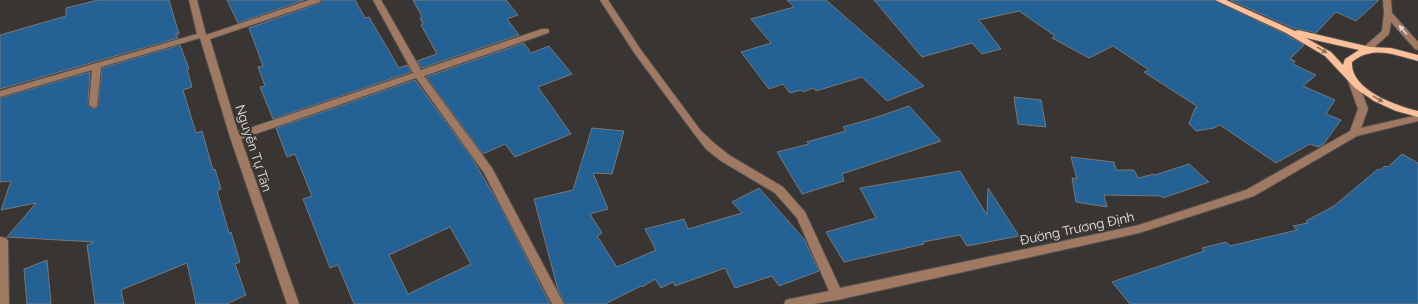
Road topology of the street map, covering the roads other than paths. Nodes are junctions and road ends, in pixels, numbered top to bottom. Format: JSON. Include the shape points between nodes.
{"nodes":[{"id":1,"x":193,"y":0,"type":"edge"},
{"id":2,"x":317,"y":0,"type":"edge"},
{"id":3,"x":377,"y":0,"type":"edge"},
{"id":4,"x":604,"y":0,"type":"edge"},
{"id":5,"x":1219,"y":0,"type":"edge"},
{"id":6,"x":1387,"y":0,"type":"edge"},
{"id":7,"x":1388,"y":14,"type":"junction"},
{"id":8,"x":544,"y":31,"type":"dead end"},
{"id":9,"x":1289,"y":31,"type":"junction"},
{"id":10,"x":204,"y":37,"type":"junction"},
{"id":11,"x":1418,"y":47,"type":"edge"},
{"id":12,"x":1368,"y":49,"type":"junction"},
{"id":13,"x":1418,"y":58,"type":"edge"},
{"id":14,"x":97,"y":67,"type":"junction"},
{"id":15,"x":418,"y":74,"type":"junction"},
{"id":16,"x":1354,"y":81,"type":"junction"},
{"id":17,"x":0,"y":94,"type":"edge"},
{"id":18,"x":94,"y":105,"type":"dead end"},
{"id":19,"x":1418,"y":114,"type":"edge"},
{"id":20,"x":1418,"y":118,"type":"edge"},
{"id":21,"x":1354,"y":134,"type":"junction"},
{"id":22,"x":235,"y":137,"type":"junction"},
{"id":23,"x":0,"y":241,"type":"edge"},
{"id":24,"x":837,"y":295,"type":"junction"},
{"id":25,"x":3,"y":304,"type":"edge"},
{"id":26,"x":292,"y":304,"type":"edge"},
{"id":27,"x":558,"y":304,"type":"edge"},
{"id":28,"x":790,"y":304,"type":"edge"}],
"edges":[{"from":1,"to":10,"type":"street","name":"Nguyễn Tự Tân"},
{"from":2,"to":10,"type":"street"},
{"from":3,"to":15,"type":"street"},
{"from":4,"to":24,"type":"street","via":[[638,52],[698,133],[725,158],[779,190],[793,206],[807,226]]},
{"from":5,"to":9,"type":"main road"},
{"from":6,"to":7,"type":"street"},
{"from":11,"to":7,"type":"street","one_way":true},
{"from":7,"to":12,"type":"street","via":[[1386,32]]},
{"from":8,"to":15,"type":"street"},
{"from":9,"to":12,"type":"main road"},
{"from":9,"to":16,"type":"main road","one_way":true,"via":[[1328,54]]},
{"from":10,"to":14,"type":"street"},
{"from":10,"to":22,"type":"street","name":"Nguyễn Tự Tân"},
{"from":12,"to":13,"type":"main road"},
{"from":12,"to":16,"type":"main road","via":[[1355,54],[1348,61],[1348,70]]},
{"from":14,"to":17,"type":"street"},
{"from":14,"to":18,"type":"street"},
{"from":15,"to":22,"type":"street"},
{"from":15,"to":27,"type":"street","via":[[488,171]]},
{"from":16,"to":19,"type":"main road","one_way":true,"via":[[1384,103]]},
{"from":16,"to":21,"type":"street","via":[[1363,109]]},
{"from":20,"to":21,"type":"street","name":"Đường Trương Định"},
{"from":21,"to":24,"type":"street","name":"Đường Trương Định","via":[[1250,193],[1139,229]]},
{"from":22,"to":26,"type":"street","name":"Nguyễn Tự Tân"},
{"from":23,"to":25,"type":"street"},
{"from":24,"to":28,"type":"street","name":"Đường Trương Định"}]}
